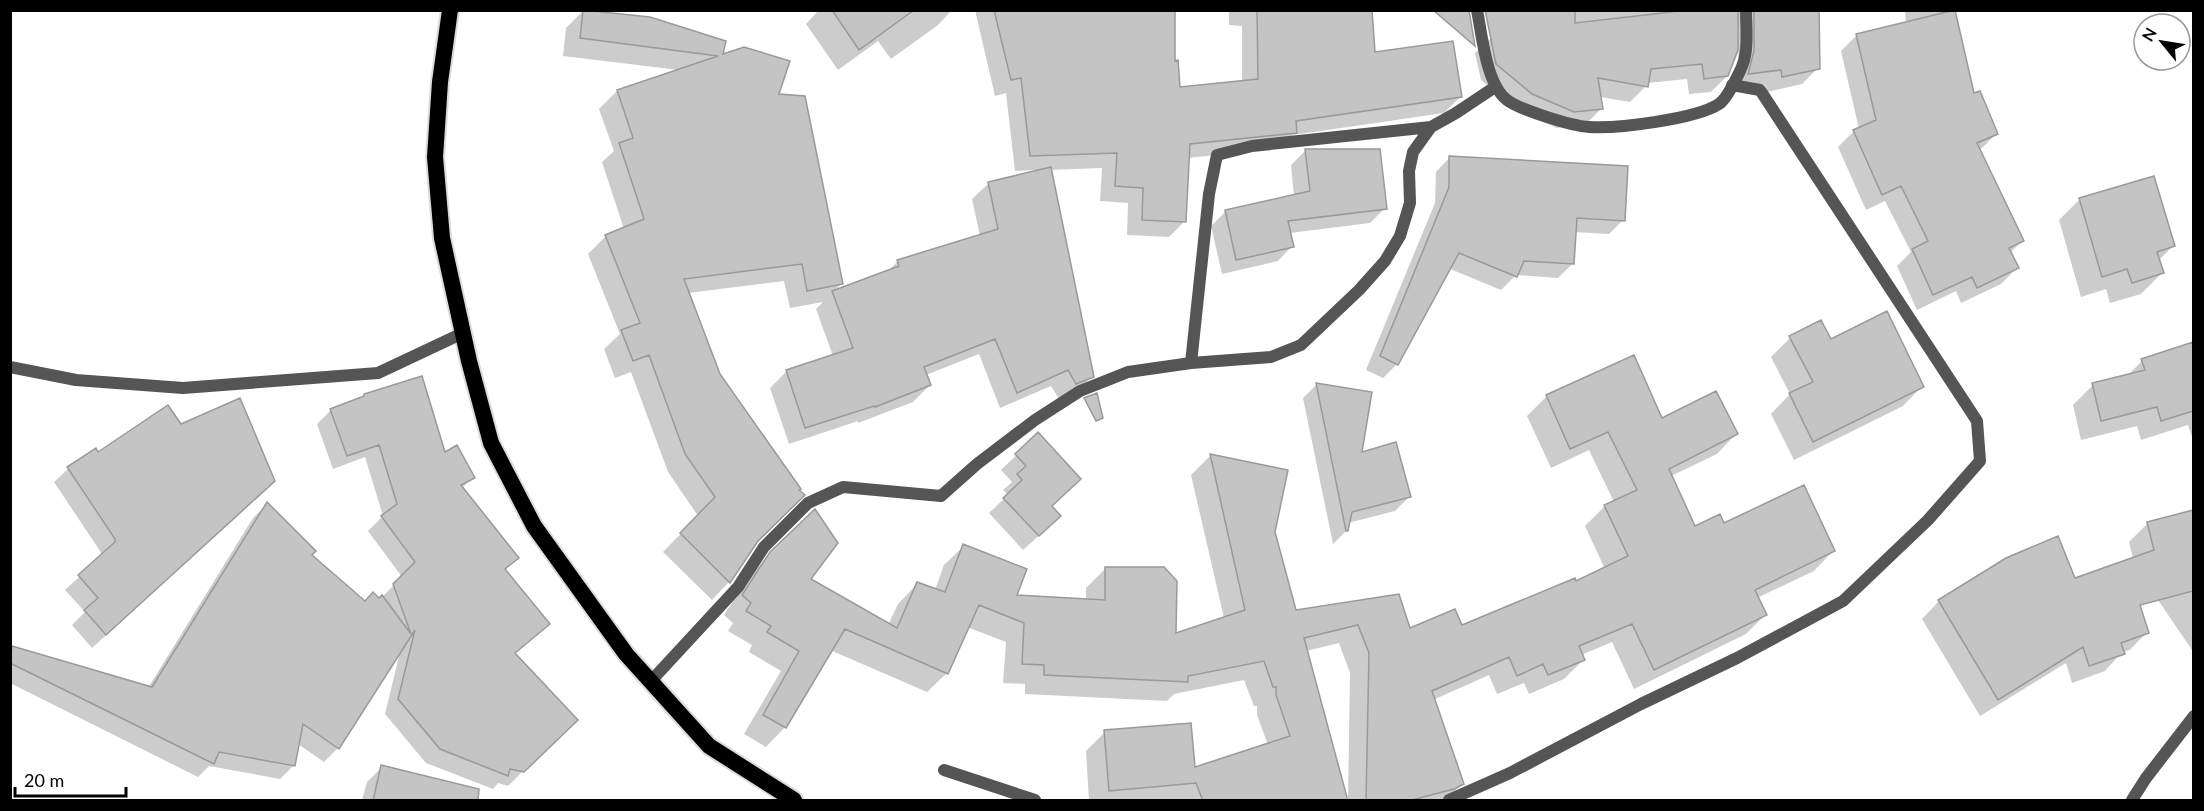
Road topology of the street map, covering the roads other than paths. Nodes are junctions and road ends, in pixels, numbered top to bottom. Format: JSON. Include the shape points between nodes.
{"nodes":[{"id":1,"x":450,"y":10,"type":"edge"},
{"id":2,"x":1477,"y":10,"type":"edge"},
{"id":3,"x":1746,"y":10,"type":"edge"},
{"id":4,"x":1732,"y":85,"type":"junction"},
{"id":5,"x":1495,"y":87,"type":"junction"},
{"id":6,"x":1431,"y":127,"type":"junction"},
{"id":7,"x":462,"y":333,"type":"junction"},
{"id":8,"x":1191,"y":363,"type":"junction"},
{"id":9,"x":10,"y":367,"type":"edge"},
{"id":10,"x":651,"y":681,"type":"junction"},
{"id":11,"x":2193,"y":716,"type":"edge"},
{"id":12,"x":944,"y":770,"type":"dead end"},
{"id":13,"x":794,"y":801,"type":"edge"},
{"id":14,"x":1035,"y":801,"type":"edge"},
{"id":15,"x":1449,"y":801,"type":"edge"},
{"id":16,"x":2132,"y":801,"type":"edge"}],
"edges":[{"from":1,"to":7,"type":"highway","via":[[435,158],[442,238]]},
{"from":2,"to":5,"type":"street"},
{"from":3,"to":4,"type":"street","via":[[1745,57]]},
{"from":4,"to":5,"type":"street","via":[[1720,103],[1683,117],[1588,127],[1525,109],[1506,100]]},
{"from":4,"to":15,"type":"street","via":[[1760,90],[1977,421],[1980,461],[1928,520],[1843,601]]},
{"from":5,"to":6,"type":"street"},
{"from":6,"to":8,"type":"street","via":[[1413,152],[1410,203],[1400,236],[1385,261],[1359,290],[1301,345],[1271,357]]},
{"from":6,"to":8,"type":"street","via":[[1252,146],[1217,155],[1209,194]]},
{"from":7,"to":9,"type":"street","via":[[378,373],[183,388],[86,381]]},
{"from":7,"to":10,"type":"highway","via":[[490,442],[534,526],[626,654]]},
{"from":8,"to":10,"type":"street","via":[[1128,372],[1080,391],[1035,420],[941,496],[843,487],[807,503],[764,548],[738,587]]},
{"from":10,"to":13,"type":"highway","via":[[709,746]]},
{"from":11,"to":16,"type":"street"},
{"from":12,"to":14,"type":"street"}]}
